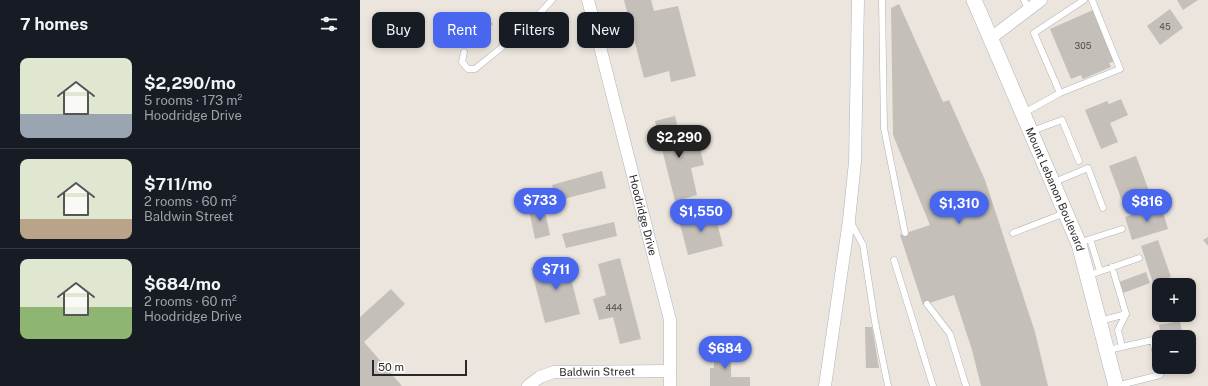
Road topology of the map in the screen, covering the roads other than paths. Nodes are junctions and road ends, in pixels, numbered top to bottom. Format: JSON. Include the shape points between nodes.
{"nodes":[{"id":1,"x":552,"y":0,"type":"edge"},
{"id":2,"x":588,"y":0,"type":"edge"},
{"id":3,"x":858,"y":0,"type":"edge"},
{"id":4,"x":882,"y":0,"type":"edge"},
{"id":5,"x":974,"y":0,"type":"edge"},
{"id":6,"x":1041,"y":0,"type":"edge"},
{"id":7,"x":1084,"y":0,"type":"edge"},
{"id":8,"x":1092,"y":0,"type":"edge"},
{"id":9,"x":1026,"y":4,"type":"edge"},
{"id":10,"x":991,"y":38,"type":"junction"},
{"id":11,"x":464,"y":52,"type":"dead end"},
{"id":12,"x":1060,"y":93,"type":"junction"},
{"id":13,"x":1022,"y":114,"type":"junction"},
{"id":14,"x":1030,"y":132,"type":"junction"},
{"id":15,"x":1079,"y":161,"type":"dead end"},
{"id":16,"x":1052,"y":183,"type":"junction"},
{"id":17,"x":1103,"y":208,"type":"dead end"},
{"id":18,"x":1065,"y":213,"type":"junction"},
{"id":19,"x":849,"y":220,"type":"junction"},
{"id":20,"x":1122,"y":229,"type":"dead end"},
{"id":21,"x":905,"y":233,"type":"dead end"},
{"id":22,"x":1013,"y":233,"type":"dead end"},
{"id":23,"x":1084,"y":241,"type":"junction"},
{"id":24,"x":1139,"y":258,"type":"dead end"},
{"id":25,"x":894,"y":260,"type":"dead end"},
{"id":26,"x":1112,"y":267,"type":"junction"},
{"id":27,"x":1094,"y":273,"type":"junction"},
{"id":28,"x":927,"y":304,"type":"dead end"},
{"id":29,"x":1126,"y":314,"type":"junction"},
{"id":30,"x":1100,"y":321,"type":"junction"},
{"id":31,"x":1122,"y":347,"type":"junction"},
{"id":32,"x":1108,"y":350,"type":"junction"},
{"id":33,"x":670,"y":371,"type":"junction"},
{"id":34,"x":528,"y":386,"type":"edge"},
{"id":35,"x":670,"y":386,"type":"edge"},
{"id":36,"x":825,"y":386,"type":"edge"},
{"id":37,"x":888,"y":386,"type":"edge"},
{"id":38,"x":932,"y":386,"type":"edge"},
{"id":39,"x":966,"y":386,"type":"edge"},
{"id":40,"x":1116,"y":386,"type":"edge"}],
"edges":[{"from":1,"to":11,"type":"lane","via":[[528,26],[475,69],[468,69],[462,62]]},
{"from":2,"to":33,"type":"street","name":"Hoodridge Drive","via":[[670,320]]},
{"from":3,"to":19,"type":"street","via":[[855,162]]},
{"from":4,"to":21,"type":"lane","via":[[884,128]]},
{"from":5,"to":10,"type":"street","name":"Mount Lebanon Boulevard"},
{"from":6,"to":9,"type":"street"},
{"from":7,"to":12,"type":"lane","via":[[1034,33]]},
{"from":8,"to":12,"type":"lane","via":[[1120,69]]},
{"from":9,"to":10,"type":"street"},
{"from":10,"to":13,"type":"street","name":"Mount Lebanon Boulevard"},
{"from":12,"to":13,"type":"lane"},
{"from":13,"to":14,"type":"street","name":"Mount Lebanon Boulevard"},
{"from":14,"to":15,"type":"lane","via":[[1062,120]]},
{"from":14,"to":16,"type":"street","name":"Mount Lebanon Boulevard"},
{"from":16,"to":17,"type":"lane","via":[[1088,168]]},
{"from":16,"to":18,"type":"street","name":"Mount Lebanon Boulevard"},
{"from":18,"to":22,"type":"lane"},
{"from":18,"to":23,"type":"street","name":"Mount Lebanon Boulevard"},
{"from":19,"to":36,"type":"street"},
{"from":19,"to":37,"type":"lane","via":[[863,245]]},
{"from":20,"to":23,"type":"lane"},
{"from":23,"to":27,"type":"street","name":"Mount Lebanon Boulevard"},
{"from":24,"to":26,"type":"lane"},
{"from":25,"to":38,"type":"lane"},
{"from":26,"to":27,"type":"lane"},
{"from":26,"to":29,"type":"lane"},
{"from":27,"to":30,"type":"street","name":"Mount Lebanon Boulevard"},
{"from":28,"to":39,"type":"lane","via":[[950,334]]},
{"from":29,"to":30,"type":"lane"},
{"from":29,"to":31,"type":"lane","via":[[1118,330]]},
{"from":30,"to":32,"type":"street","name":"Mount Lebanon Boulevard"},
{"from":31,"to":32,"type":"lane"},
{"from":31,"to":40,"type":"lane","via":[[1153,340],[1160,375]]},
{"from":32,"to":40,"type":"street","name":"Mount Lebanon Boulevard"},
{"from":33,"to":34,"type":"street","name":"Baldwin Street","via":[[554,372],[540,377]]},
{"from":33,"to":35,"type":"street","name":"Hoodridge Drive"}]}
